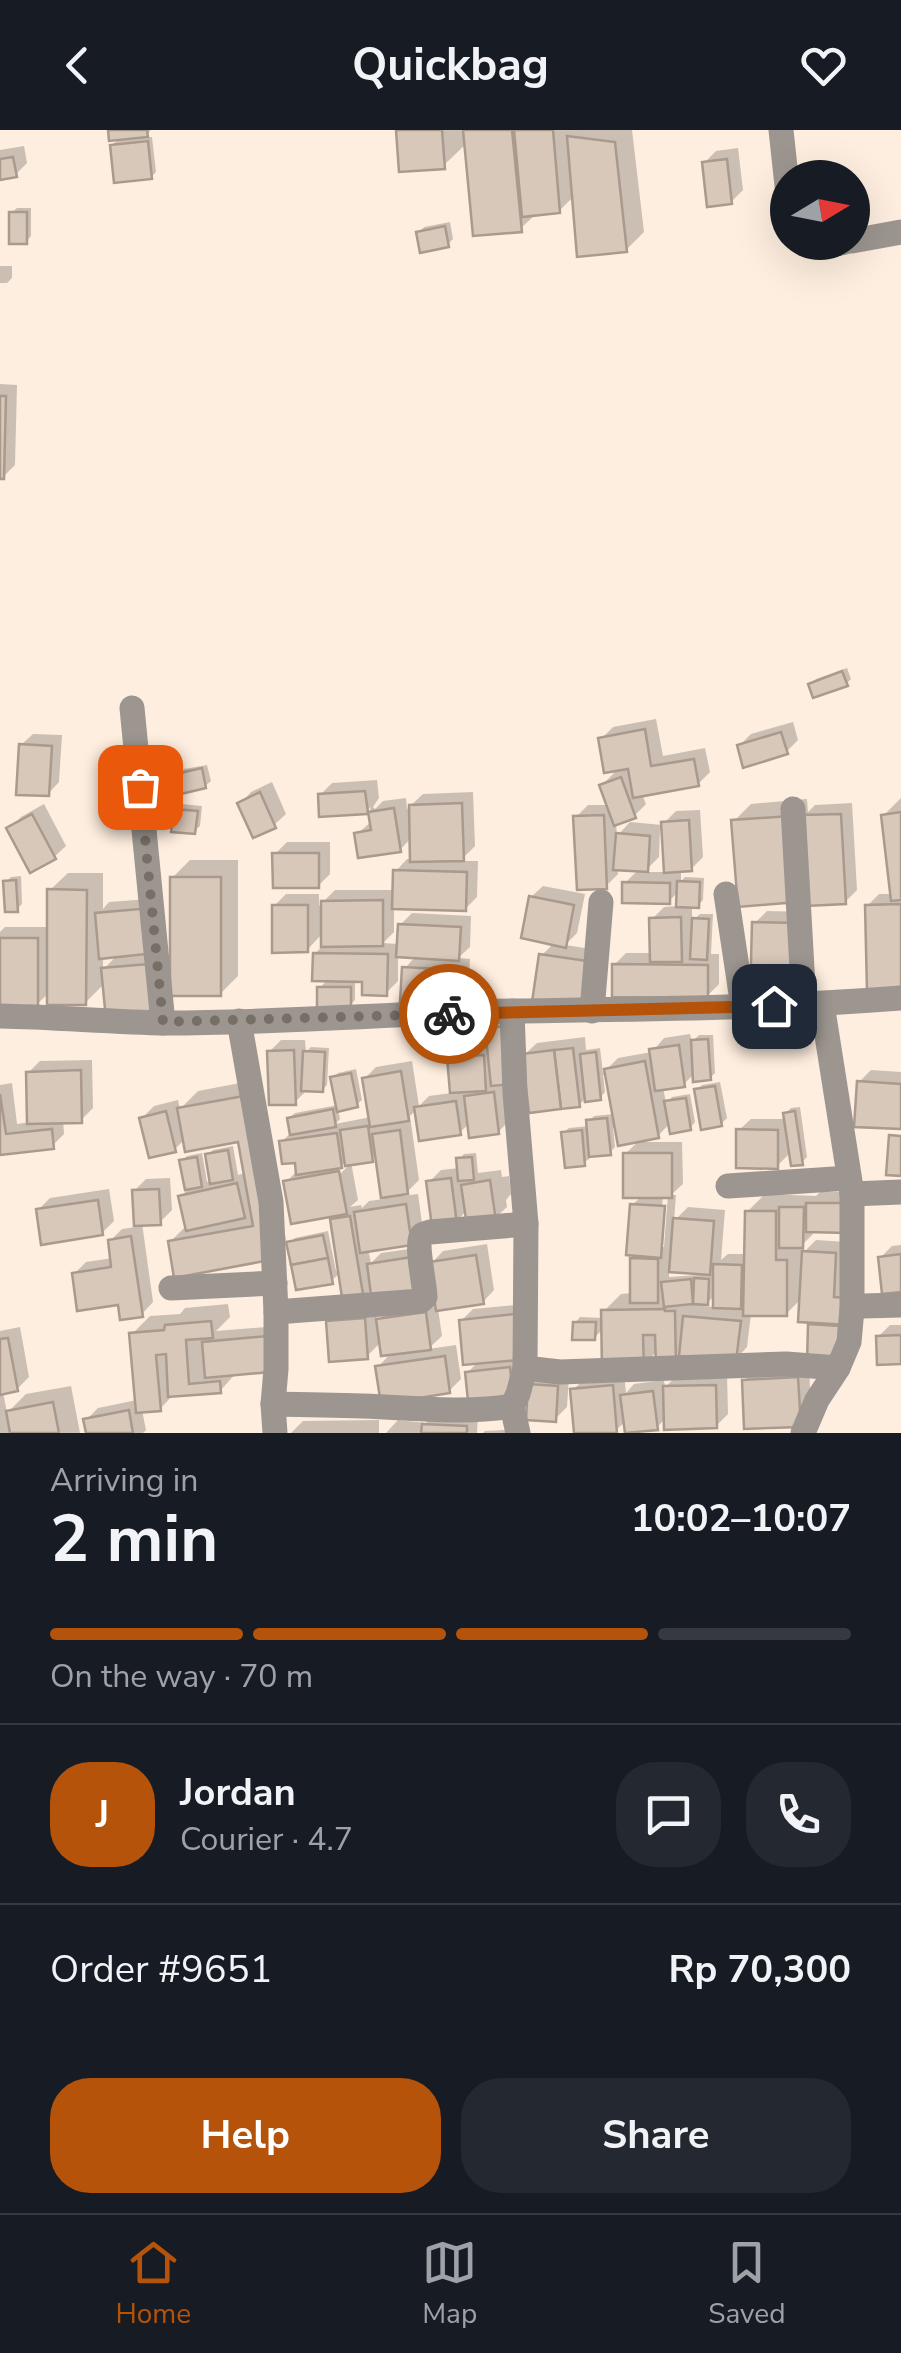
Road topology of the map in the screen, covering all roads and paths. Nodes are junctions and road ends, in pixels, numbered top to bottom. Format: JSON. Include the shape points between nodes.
{"nodes":[{"id":1,"x":781,"y":130,"type":"edge"},
{"id":2,"x":784,"y":160,"type":"edge"},
{"id":3,"x":901,"y":232,"type":"edge"},
{"id":4,"x":870,"y":238,"type":"edge"},
{"id":5,"x":132,"y":708,"type":"dead end"},
{"id":6,"x":794,"y":809,"type":"dead end"},
{"id":7,"x":726,"y":894,"type":"dead end"},
{"id":8,"x":601,"y":902,"type":"dead end"},
{"id":9,"x":901,"y":998,"type":"edge"},
{"id":10,"x":813,"y":1004,"type":"junction"},
{"id":11,"x":743,"y":1007,"type":"junction"},
{"id":12,"x":512,"y":1011,"type":"junction"},
{"id":13,"x":592,"y":1011,"type":"junction"},
{"id":14,"x":0,"y":1016,"type":"edge"},
{"id":15,"x":163,"y":1022,"type":"junction"},
{"id":16,"x":239,"y":1022,"type":"junction"},
{"id":17,"x":728,"y":1186,"type":"dead end"},
{"id":18,"x":850,"y":1186,"type":"junction"},
{"id":19,"x":901,"y":1192,"type":"edge"},
{"id":20,"x":526,"y":1224,"type":"junction"},
{"id":21,"x":275,"y":1284,"type":"junction"},
{"id":22,"x":171,"y":1288,"type":"dead end"},
{"id":23,"x":901,"y":1304,"type":"edge"},
{"id":24,"x":852,"y":1309,"type":"junction"},
{"id":25,"x":276,"y":1312,"type":"junction"},
{"id":26,"x":525,"y":1368,"type":"junction"},
{"id":27,"x":838,"y":1368,"type":"junction"},
{"id":28,"x":274,"y":1394,"type":"junction"},
{"id":29,"x":512,"y":1406,"type":"junction"},
{"id":30,"x":275,"y":1433,"type":"edge"},
{"id":31,"x":518,"y":1433,"type":"edge"},
{"id":32,"x":803,"y":1433,"type":"edge"}],
"edges":[{"from":1,"to":2,"type":"street"},
{"from":3,"to":4,"type":"street"},
{"from":5,"to":15,"type":"street"},
{"from":6,"to":10,"type":"street"},
{"from":7,"to":11,"type":"street"},
{"from":8,"to":13,"type":"street"},
{"from":9,"to":10,"type":"street"},
{"from":10,"to":11,"type":"street"},
{"from":10,"to":18,"type":"street"},
{"from":11,"to":13,"type":"street"},
{"from":12,"to":13,"type":"street"},
{"from":12,"to":16,"type":"street"},
{"from":12,"to":20,"type":"street"},
{"from":14,"to":15,"type":"street"},
{"from":15,"to":16,"type":"street"},
{"from":16,"to":21,"type":"street","via":[[271,1202]]},
{"from":17,"to":18,"type":"street"},
{"from":18,"to":19,"type":"street"},
{"from":18,"to":24,"type":"street"},
{"from":20,"to":25,"type":"street","via":[[422,1236],[421,1301]]},
{"from":20,"to":26,"type":"street"},
{"from":21,"to":22,"type":"street"},
{"from":21,"to":25,"type":"street"},
{"from":23,"to":24,"type":"street"},
{"from":24,"to":27,"type":"street"},
{"from":25,"to":28,"type":"street"},
{"from":26,"to":27,"type":"street"},
{"from":26,"to":29,"type":"street"},
{"from":27,"to":32,"type":"street"},
{"from":28,"to":29,"type":"street","via":[[348,1405],[472,1411]]},
{"from":28,"to":30,"type":"street"},
{"from":29,"to":31,"type":"street"}]}
